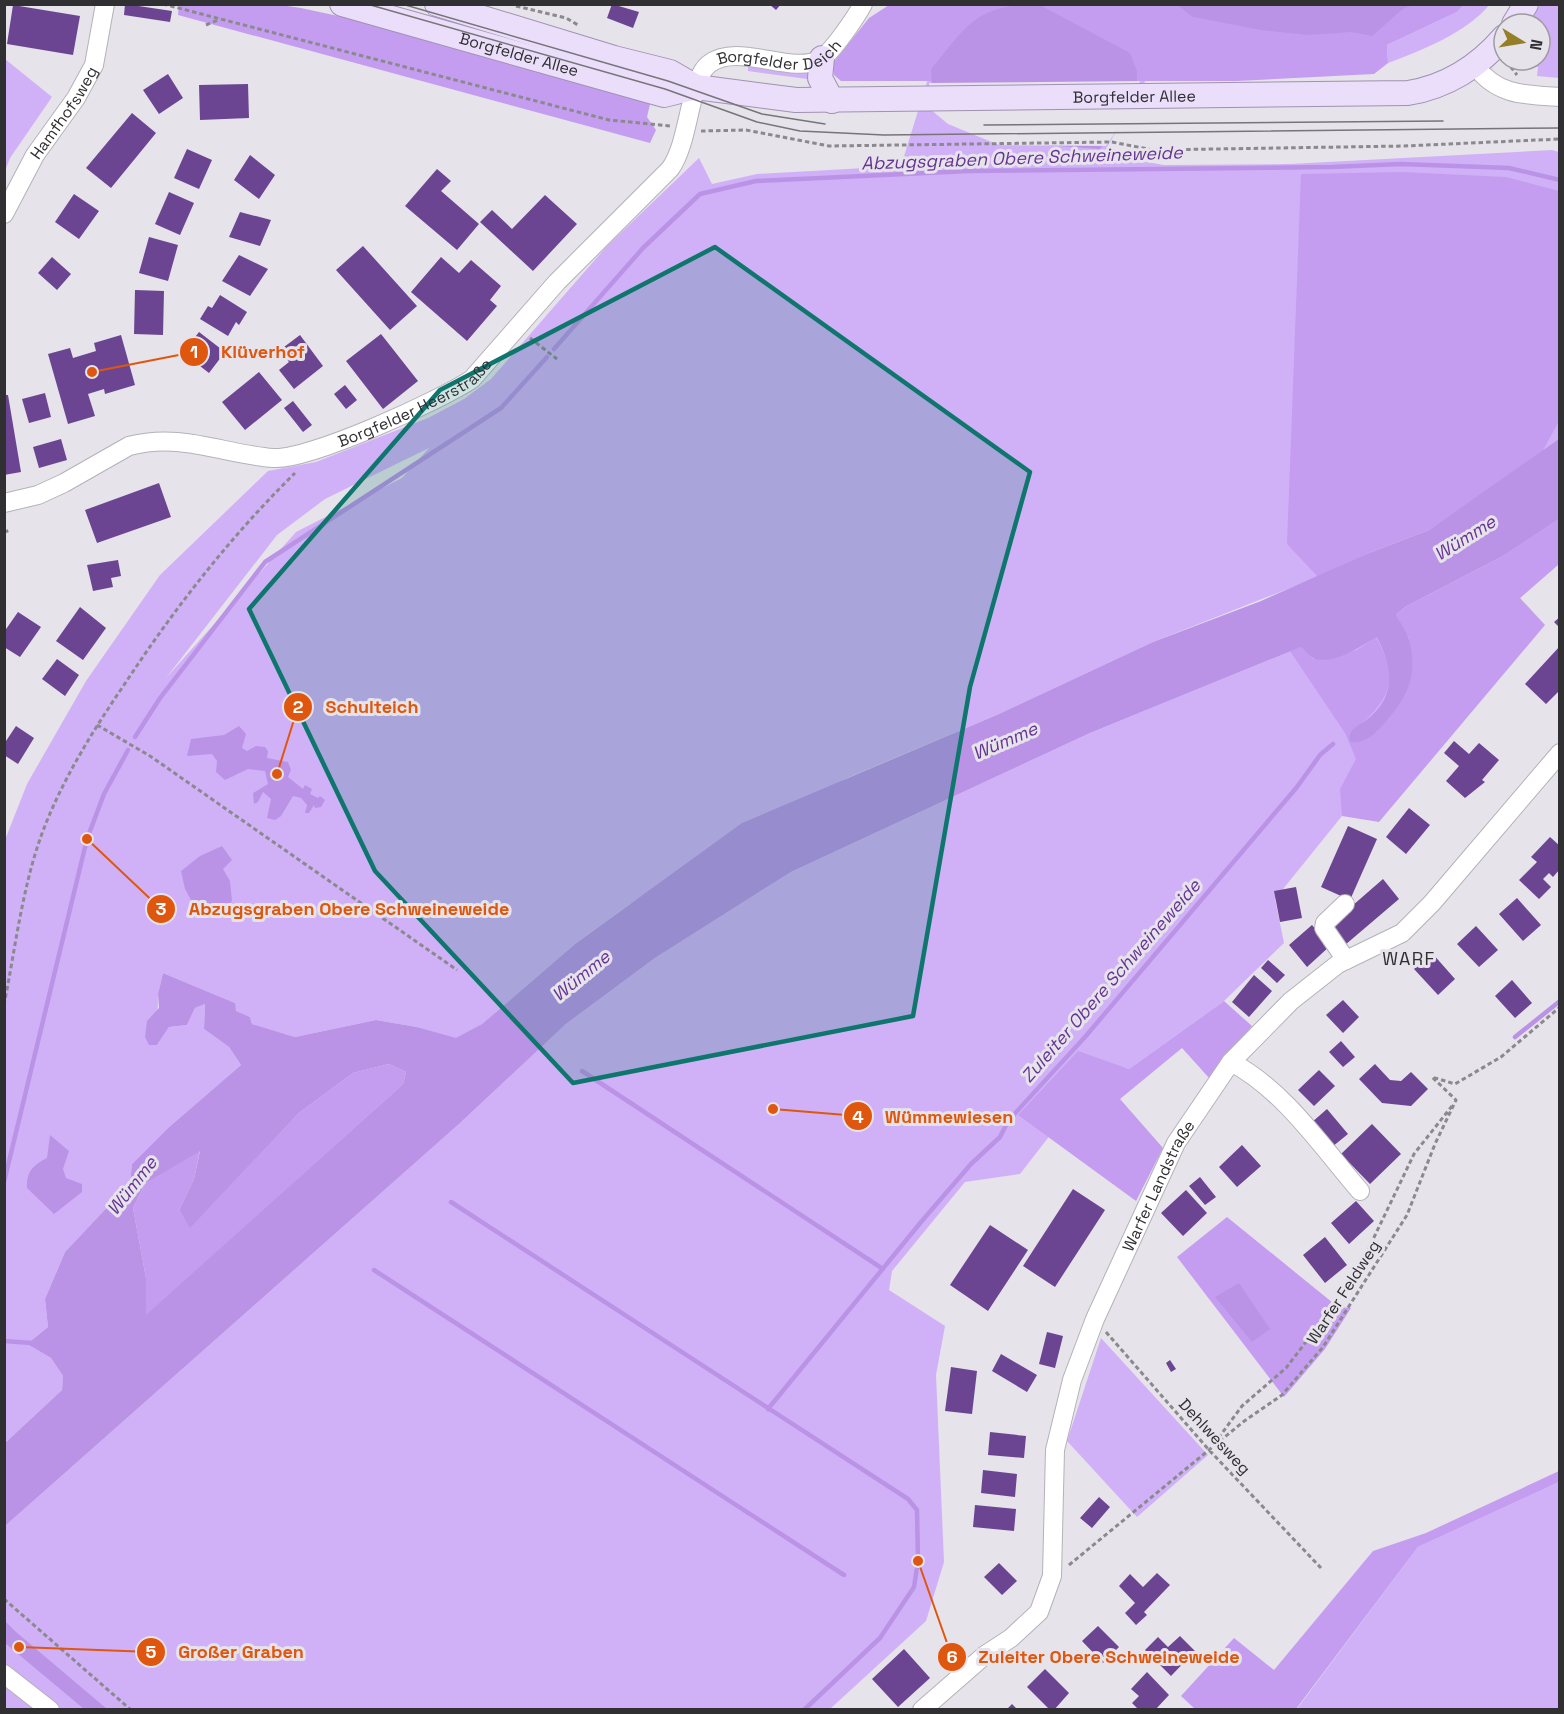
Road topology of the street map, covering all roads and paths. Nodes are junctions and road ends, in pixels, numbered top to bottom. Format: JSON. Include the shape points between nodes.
{"nodes":[{"id":1,"x":105,"y":4,"type":"edge"},
{"id":2,"x":163,"y":4,"type":"edge"},
{"id":3,"x":342,"y":4,"type":"edge"},
{"id":4,"x":437,"y":4,"type":"edge"},
{"id":5,"x":858,"y":7,"type":"edge"},
{"id":6,"x":220,"y":19,"type":"junction"},
{"id":7,"x":206,"y":26,"type":"dead end"},
{"id":8,"x":1492,"y":49,"type":"edge"},
{"id":9,"x":822,"y":58,"type":"junction"},
{"id":10,"x":1475,"y":65,"type":"junction"},
{"id":11,"x":1515,"y":72,"type":"edge"},
{"id":12,"x":1518,"y":76,"type":"dead end"},
{"id":13,"x":696,"y":87,"type":"junction"},
{"id":14,"x":1560,"y":97,"type":"edge"},
{"id":15,"x":832,"y":101,"type":"junction"},
{"id":16,"x":687,"y":129,"type":"junction"},
{"id":17,"x":1560,"y":139,"type":"edge"},
{"id":18,"x":4,"y":214,"type":"edge"},
{"id":19,"x":517,"y":329,"type":"junction"},
{"id":20,"x":557,"y":358,"type":"dead end"},
{"id":21,"x":300,"y":469,"type":"dead end"},
{"id":22,"x":4,"y":504,"type":"edge"},
{"id":23,"x":11,"y":530,"type":"dead end"},
{"id":24,"x":4,"y":532,"type":"edge"},
{"id":25,"x":97,"y":725,"type":"junction"},
{"id":26,"x":1560,"y":753,"type":"edge"},
{"id":27,"x":1345,"y":904,"type":"dead end"},
{"id":28,"x":1346,"y":960,"type":"junction"},
{"id":29,"x":457,"y":970,"type":"dead end"},
{"id":30,"x":4,"y":1005,"type":"edge"},
{"id":31,"x":1560,"y":1007,"type":"edge"},
{"id":32,"x":1231,"y":1062,"type":"junction"},
{"id":33,"x":1456,"y":1100,"type":"junction"},
{"id":34,"x":1360,"y":1191,"type":"dead end"},
{"id":35,"x":1095,"y":1319,"type":"junction"},
{"id":36,"x":1209,"y":1450,"type":"junction"},
{"id":37,"x":1322,"y":1568,"type":"dead end"},
{"id":38,"x":1052,"y":1576,"type":"junction"},
{"id":39,"x":4,"y":1599,"type":"edge"},
{"id":40,"x":4,"y":1674,"type":"edge"},
{"id":41,"x":50,"y":1710,"type":"edge"},
{"id":42,"x":131,"y":1710,"type":"edge"},
{"id":43,"x":922,"y":1710,"type":"edge"}],
"edges":[{"from":1,"to":18,"type":"street","name":"Hamfhofsweg","via":[[94,65],[76,98],[35,155]]},
{"from":2,"to":6,"type":"path"},
{"from":3,"to":13,"type":"main road","name":"Borgfelder Allee","via":[[664,95]]},
{"from":4,"to":13,"type":"main road","name":"Borgfelder Allee","via":[[670,72]]},
{"from":5,"to":9,"type":"street","name":"Borgfelder Deich"},
{"from":6,"to":7,"type":"path"},
{"from":6,"to":16,"type":"path","via":[[609,120]]},
{"from":8,"to":10,"type":"main road","name":"Borgfelder Allee"},
{"from":9,"to":13,"type":"street","name":"Borgfelder Deich","via":[[804,64],[727,56],[709,64]]},
{"from":9,"to":15,"type":"main road","via":[[820,78]]},
{"from":10,"to":14,"type":"street","via":[[1491,82],[1508,91]]},
{"from":10,"to":15,"type":"main road","name":"Borgfelder Allee","via":[[1448,81],[1408,93]]},
{"from":11,"to":12,"type":"path"},
{"from":13,"to":15,"type":"main road","name":"Borgfelder Allee","via":[[768,98]]},
{"from":13,"to":16,"type":"street","name":"Borgfelder Heerstraße"},
{"from":16,"to":17,"type":"path","via":[[746,130],[829,146],[1112,142],[1153,150]]},
{"from":16,"to":19,"type":"street","name":"Borgfelder Heerstraße","via":[[680,157],[670,169],[557,282]]},
{"from":19,"to":20,"type":"path"},
{"from":19,"to":22,"type":"street","name":"Borgfelder Heerstraße","via":[[472,379],[454,391],[322,447],[277,458],[183,441],[145,442],[129,446],[38,495]]},
{"from":21,"to":25,"type":"path","via":[[202,576]]},
{"from":23,"to":24,"type":"path"},
{"from":25,"to":29,"type":"path","via":[[150,756]]},
{"from":25,"to":30,"type":"path","via":[[66,778],[45,825],[30,874]]},
{"from":26,"to":28,"type":"street","name":"Warfer Landstraße","via":[[1402,933]]},
{"from":27,"to":28,"type":"street","via":[[1324,928]]},
{"from":28,"to":32,"type":"street","name":"Warfer Landstraße","via":[[1291,1001]]},
{"from":31,"to":33,"type":"path","via":[[1501,1057],[1455,1084],[1432,1077]]},
{"from":32,"to":34,"type":"street","via":[[1251,1072],[1288,1108]]},
{"from":32,"to":35,"type":"street","name":"Warfer Landstraße","via":[[1165,1164]]},
{"from":33,"to":36,"type":"path","via":[[1414,1154],[1367,1252],[1322,1321],[1286,1368],[1242,1406]]},
{"from":33,"to":36,"type":"path","name":"Warfer Feldweg","via":[[1407,1215],[1323,1347],[1282,1395]]},
{"from":35,"to":36,"type":"path","name":"Dehlwesweg"},
{"from":35,"to":38,"type":"street","name":"Warfer Landstraße","via":[[1072,1380],[1055,1450]]},
{"from":36,"to":37,"type":"path","name":"Dehlwesweg"},
{"from":36,"to":38,"type":"path","name":"Warfer Feldweg","via":[[1082,1557]]},
{"from":38,"to":43,"type":"street","name":"Warfer Landstraße","via":[[1039,1612]]},
{"from":39,"to":42,"type":"path"},
{"from":40,"to":41,"type":"street"}]}
